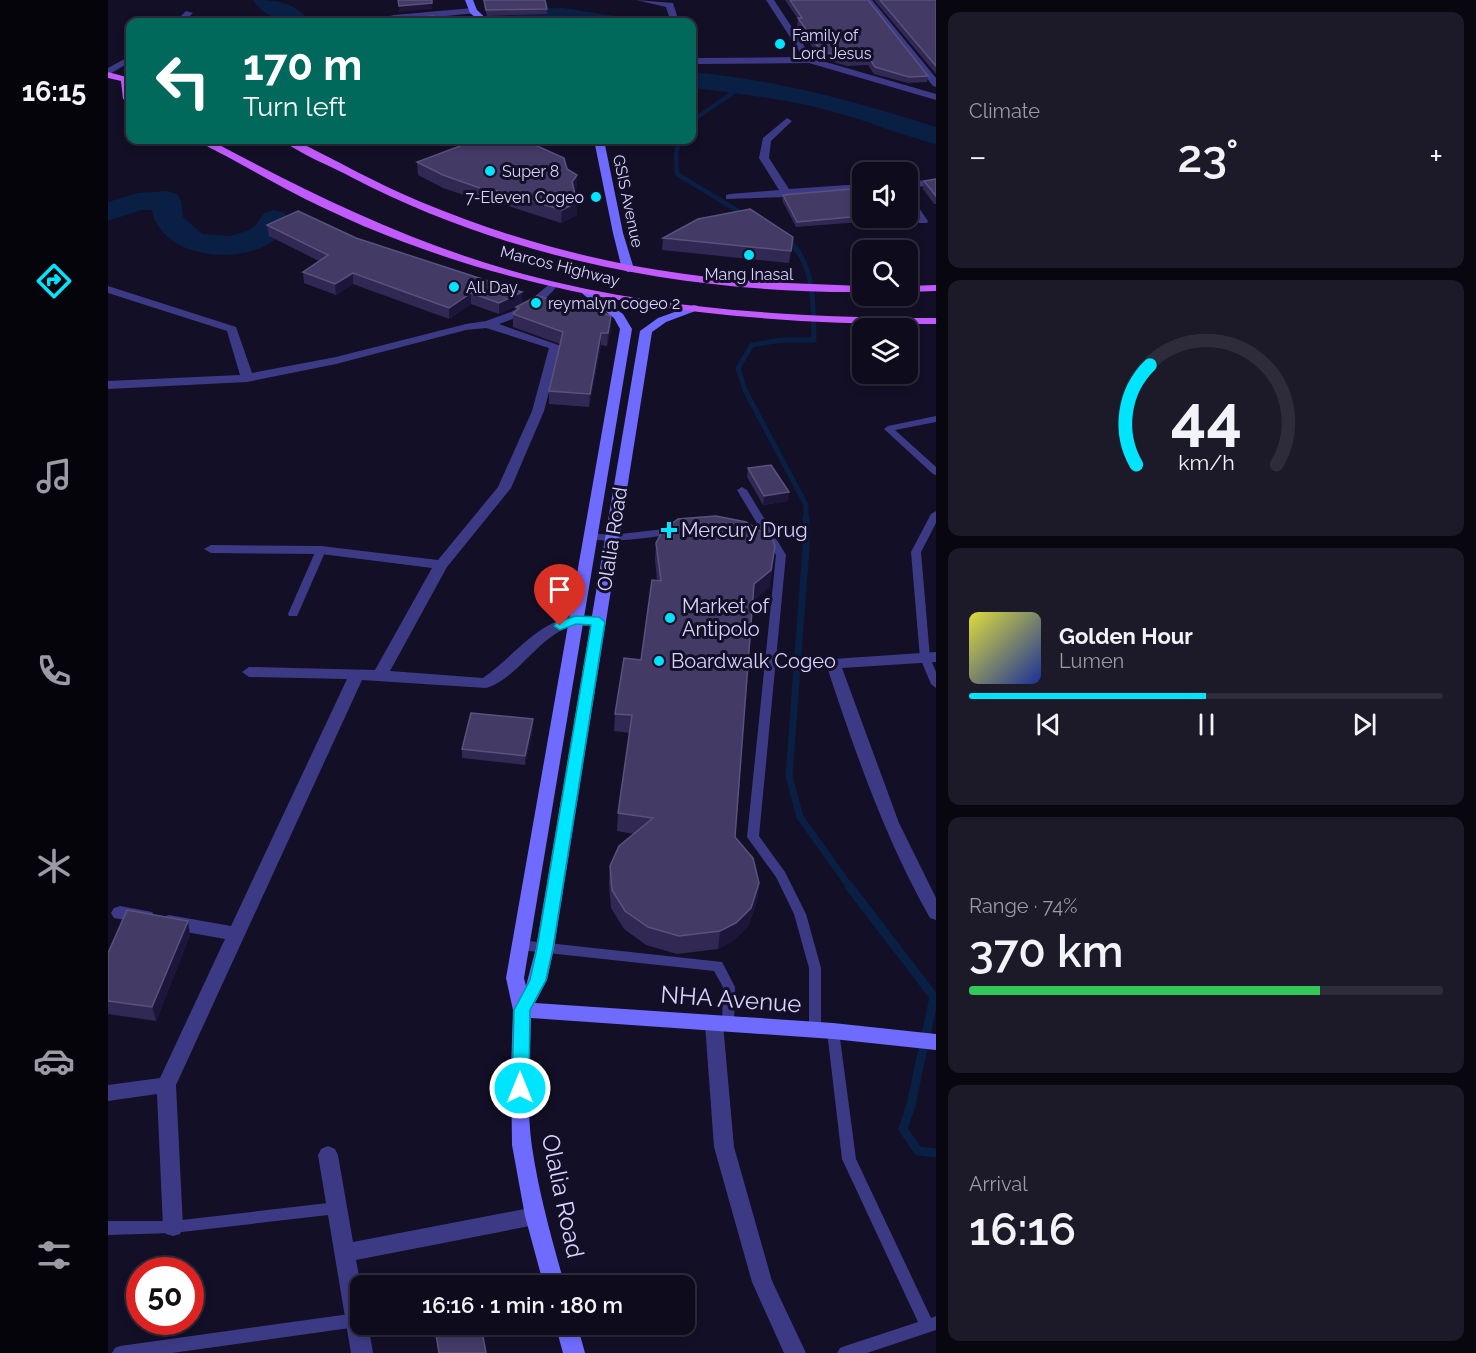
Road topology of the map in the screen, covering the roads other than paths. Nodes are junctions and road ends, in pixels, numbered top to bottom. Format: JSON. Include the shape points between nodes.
{"nodes":[{"id":1,"x":469,"y":0,"type":"edge"},
{"id":2,"x":639,"y":0,"type":"edge"},
{"id":3,"x":770,"y":0,"type":"edge"},
{"id":4,"x":868,"y":0,"type":"edge"},
{"id":5,"x":669,"y":2,"type":"edge"},
{"id":6,"x":474,"y":11,"type":"junction"},
{"id":7,"x":189,"y":13,"type":"dead end"},
{"id":8,"x":183,"y":18,"type":"edge"},
{"id":9,"x":394,"y":18,"type":"edge"},
{"id":10,"x":482,"y":18,"type":"edge"},
{"id":11,"x":674,"y":18,"type":"edge"},
{"id":12,"x":696,"y":60,"type":"edge"},
{"id":13,"x":809,"y":60,"type":"junction"},
{"id":14,"x":126,"y":62,"type":"edge"},
{"id":15,"x":108,"y":73,"type":"edge"},
{"id":16,"x":126,"y":80,"type":"edge"},
{"id":17,"x":936,"y":84,"type":"edge"},
{"id":18,"x":936,"y":97,"type":"edge"},
{"id":19,"x":787,"y":122,"type":"dead end"},
{"id":20,"x":211,"y":144,"type":"edge"},
{"id":21,"x":296,"y":144,"type":"edge"},
{"id":22,"x":600,"y":144,"type":"edge"},
{"id":23,"x":936,"y":183,"type":"edge"},
{"id":24,"x":918,"y":184,"type":"edge"},
{"id":25,"x":852,"y":189,"type":"edge"},
{"id":26,"x":787,"y":194,"type":"junction"},
{"id":27,"x":730,"y":197,"type":"dead end"},
{"id":28,"x":918,"y":213,"type":"edge"},
{"id":29,"x":924,"y":221,"type":"dead end"},
{"id":30,"x":628,"y":268,"type":"junction"},
{"id":31,"x":552,"y":285,"type":"junction"},
{"id":32,"x":936,"y":288,"type":"edge"},
{"id":33,"x":852,"y":289,"type":"edge"},
{"id":34,"x":918,"y":289,"type":"edge"},
{"id":35,"x":108,"y":290,"type":"edge"},
{"id":36,"x":588,"y":293,"type":"junction"},
{"id":37,"x":694,"y":308,"type":"junction"},
{"id":38,"x":936,"y":321,"type":"edge"},
{"id":39,"x":487,"y":324,"type":"junction"},
{"id":40,"x":247,"y":378,"type":"junction"},
{"id":41,"x":108,"y":386,"type":"edge"},
{"id":42,"x":936,"y":420,"type":"edge"},
{"id":43,"x":936,"y":472,"type":"edge"},
{"id":44,"x":742,"y":490,"type":"dead end"},
{"id":45,"x":936,"y":514,"type":"edge"},
{"id":46,"x":684,"y":530,"type":"edge"},
{"id":47,"x":589,"y":536,"type":"junction"},
{"id":48,"x":612,"y":538,"type":"junction"},
{"id":49,"x":756,"y":538,"type":"edge"},
{"id":50,"x":211,"y":549,"type":"dead end"},
{"id":51,"x":321,"y":550,"type":"junction"},
{"id":52,"x":781,"y":555,"type":"junction"},
{"id":53,"x":441,"y":565,"type":"junction"},
{"id":54,"x":293,"y":614,"type":"dead end"},
{"id":55,"x":575,"y":620,"type":"junction"},
{"id":56,"x":599,"y":622,"type":"junction"},
{"id":57,"x":931,"y":657,"type":"edge"},
{"id":58,"x":249,"y":672,"type":"dead end"},
{"id":59,"x":357,"y":674,"type":"junction"},
{"id":60,"x":380,"y":675,"type":"junction"},
{"id":61,"x":936,"y":684,"type":"edge"},
{"id":62,"x":120,"y":913,"type":"dead end"},
{"id":63,"x":936,"y":913,"type":"edge"},
{"id":64,"x":237,"y":934,"type":"junction"},
{"id":65,"x":520,"y":945,"type":"junction"},
{"id":66,"x":545,"y":948,"type":"junction"},
{"id":67,"x":522,"y":1010,"type":"junction"},
{"id":68,"x":721,"y":1024,"type":"junction"},
{"id":69,"x":824,"y":1031,"type":"junction"},
{"id":70,"x":936,"y":1042,"type":"edge"},
{"id":71,"x":166,"y":1085,"type":"junction"},
{"id":72,"x":108,"y":1093,"type":"edge"},
{"id":73,"x":327,"y":1155,"type":"dead end"},
{"id":74,"x":337,"y":1208,"type":"junction"},
{"id":75,"x":535,"y":1215,"type":"junction"},
{"id":76,"x":173,"y":1227,"type":"junction"},
{"id":77,"x":108,"y":1228,"type":"edge"},
{"id":78,"x":346,"y":1253,"type":"junction"},
{"id":79,"x":552,"y":1275,"type":"edge"},
{"id":80,"x":350,"y":1277,"type":"edge"},
{"id":81,"x":350,"y":1321,"type":"edge"},
{"id":82,"x":932,"y":1324,"type":"edge"},
{"id":83,"x":359,"y":1335,"type":"edge"},
{"id":84,"x":569,"y":1335,"type":"edge"},
{"id":85,"x":120,"y":1353,"type":"edge"},
{"id":86,"x":362,"y":1353,"type":"edge"},
{"id":87,"x":574,"y":1353,"type":"edge"},
{"id":88,"x":795,"y":1353,"type":"edge"},
{"id":89,"x":845,"y":1353,"type":"edge"}],
"edges":[{"from":1,"to":6,"type":"main road"},
{"from":2,"to":5,"type":"street"},
{"from":3,"to":13,"type":"street"},
{"from":4,"to":17,"type":"street"},
{"from":5,"to":11,"type":"street"},
{"from":6,"to":9,"type":"street"},
{"from":6,"to":10,"type":"main road"},
{"from":7,"to":8,"type":"street"},
{"from":12,"to":13,"type":"street"},
{"from":13,"to":18,"type":"street"},
{"from":14,"to":15,"type":"street"},
{"from":15,"to":16,"type":"main road"},
{"from":19,"to":26,"type":"street","via":[[766,140],[764,158]]},
{"from":20,"to":31,"type":"main road","name":"Marcos Highway","via":[[355,218]]},
{"from":21,"to":30,"type":"main road","name":"Marcos Highway","via":[[389,192],[464,222],[515,240]]},
{"from":22,"to":30,"type":"main road","name":"GSIS Avenue"},
{"from":23,"to":24,"type":"street"},
{"from":25,"to":26,"type":"street"},
{"from":26,"to":27,"type":"street"},
{"from":28,"to":29,"type":"street"},
{"from":30,"to":33,"type":"main road","name":"Marcos Highway","via":[[698,279]]},
{"from":31,"to":36,"type":"main road","name":"Marcos Highway"},
{"from":31,"to":39,"type":"street","via":[[538,302],[516,315]]},
{"from":32,"to":34,"type":"main road"},
{"from":35,"to":40,"type":"street","via":[[232,328]]},
{"from":36,"to":37,"type":"main road","name":"Marcos Highway"},
{"from":36,"to":47,"type":"main road","name":"Olalia Road","via":[[619,316],[626,329]]},
{"from":37,"to":38,"type":"main road","name":"Marcos Highway","via":[[893,322]]},
{"from":37,"to":48,"type":"main road","name":"Olalia Road","via":[[662,320],[646,331]]},
{"from":39,"to":40,"type":"street"},
{"from":39,"to":53,"type":"street","via":[[555,346],[538,411],[504,488]]},
{"from":40,"to":41,"type":"street"},
{"from":42,"to":43,"type":"lane","via":[[888,429]]},
{"from":44,"to":52,"type":"lane"},
{"from":45,"to":57,"type":"lane","via":[[916,552]]},
{"from":46,"to":48,"type":"lane"},
{"from":47,"to":48,"type":"lane"},
{"from":47,"to":55,"type":"main road","name":"Olalia Road"},
{"from":48,"to":56,"type":"main road","name":"Olalia Road"},
{"from":49,"to":52,"type":"lane"},
{"from":50,"to":51,"type":"street"},
{"from":51,"to":53,"type":"street"},
{"from":51,"to":54,"type":"lane"},
{"from":52,"to":69,"type":"lane","via":[[753,837],[781,875],[800,914],[815,968]]},
{"from":53,"to":60,"type":"street"},
{"from":55,"to":56,"type":"street"},
{"from":55,"to":60,"type":"street","via":[[546,632],[486,683]]},
{"from":55,"to":65,"type":"main road","name":"Olalia Road"},
{"from":56,"to":66,"type":"main road","name":"Olalia Road"},
{"from":57,"to":61,"type":"lane"},
{"from":57,"to":63,"type":"street","via":[[833,664],[873,778],[913,875]]},
{"from":58,"to":59,"type":"street"},
{"from":59,"to":60,"type":"street"},
{"from":59,"to":64,"type":"street"},
{"from":62,"to":64,"type":"street"},
{"from":64,"to":71,"type":"street"},
{"from":65,"to":66,"type":"lane"},
{"from":65,"to":67,"type":"main road","name":"Olalia Road","via":[[515,978]]},
{"from":66,"to":67,"type":"main road","name":"Olalia Road","via":[[538,980]]},
{"from":66,"to":68,"type":"lane","via":[[718,966],[729,987]]},
{"from":67,"to":68,"type":"main road","name":"NHA Avenue"},
{"from":67,"to":75,"type":"main road","name":"Olalia Road","via":[[522,1145]]},
{"from":68,"to":69,"type":"main road","name":"NHA Avenue"},
{"from":68,"to":88,"type":"street","via":[[724,1147],[762,1281]]},
{"from":69,"to":70,"type":"main road","name":"NHA Avenue"},
{"from":69,"to":82,"type":"lane","via":[[849,1159]]},
{"from":71,"to":72,"type":"street"},
{"from":71,"to":76,"type":"street"},
{"from":73,"to":74,"type":"street"},
{"from":74,"to":76,"type":"lane"},
{"from":74,"to":78,"type":"street"},
{"from":75,"to":78,"type":"street"},
{"from":75,"to":79,"type":"main road","name":"Olalia Road"},
{"from":76,"to":77,"type":"lane"},
{"from":78,"to":80,"type":"street"},
{"from":81,"to":85,"type":"lane"},
{"from":82,"to":89,"type":"lane"},
{"from":83,"to":86,"type":"street"},
{"from":84,"to":87,"type":"main road"}]}
